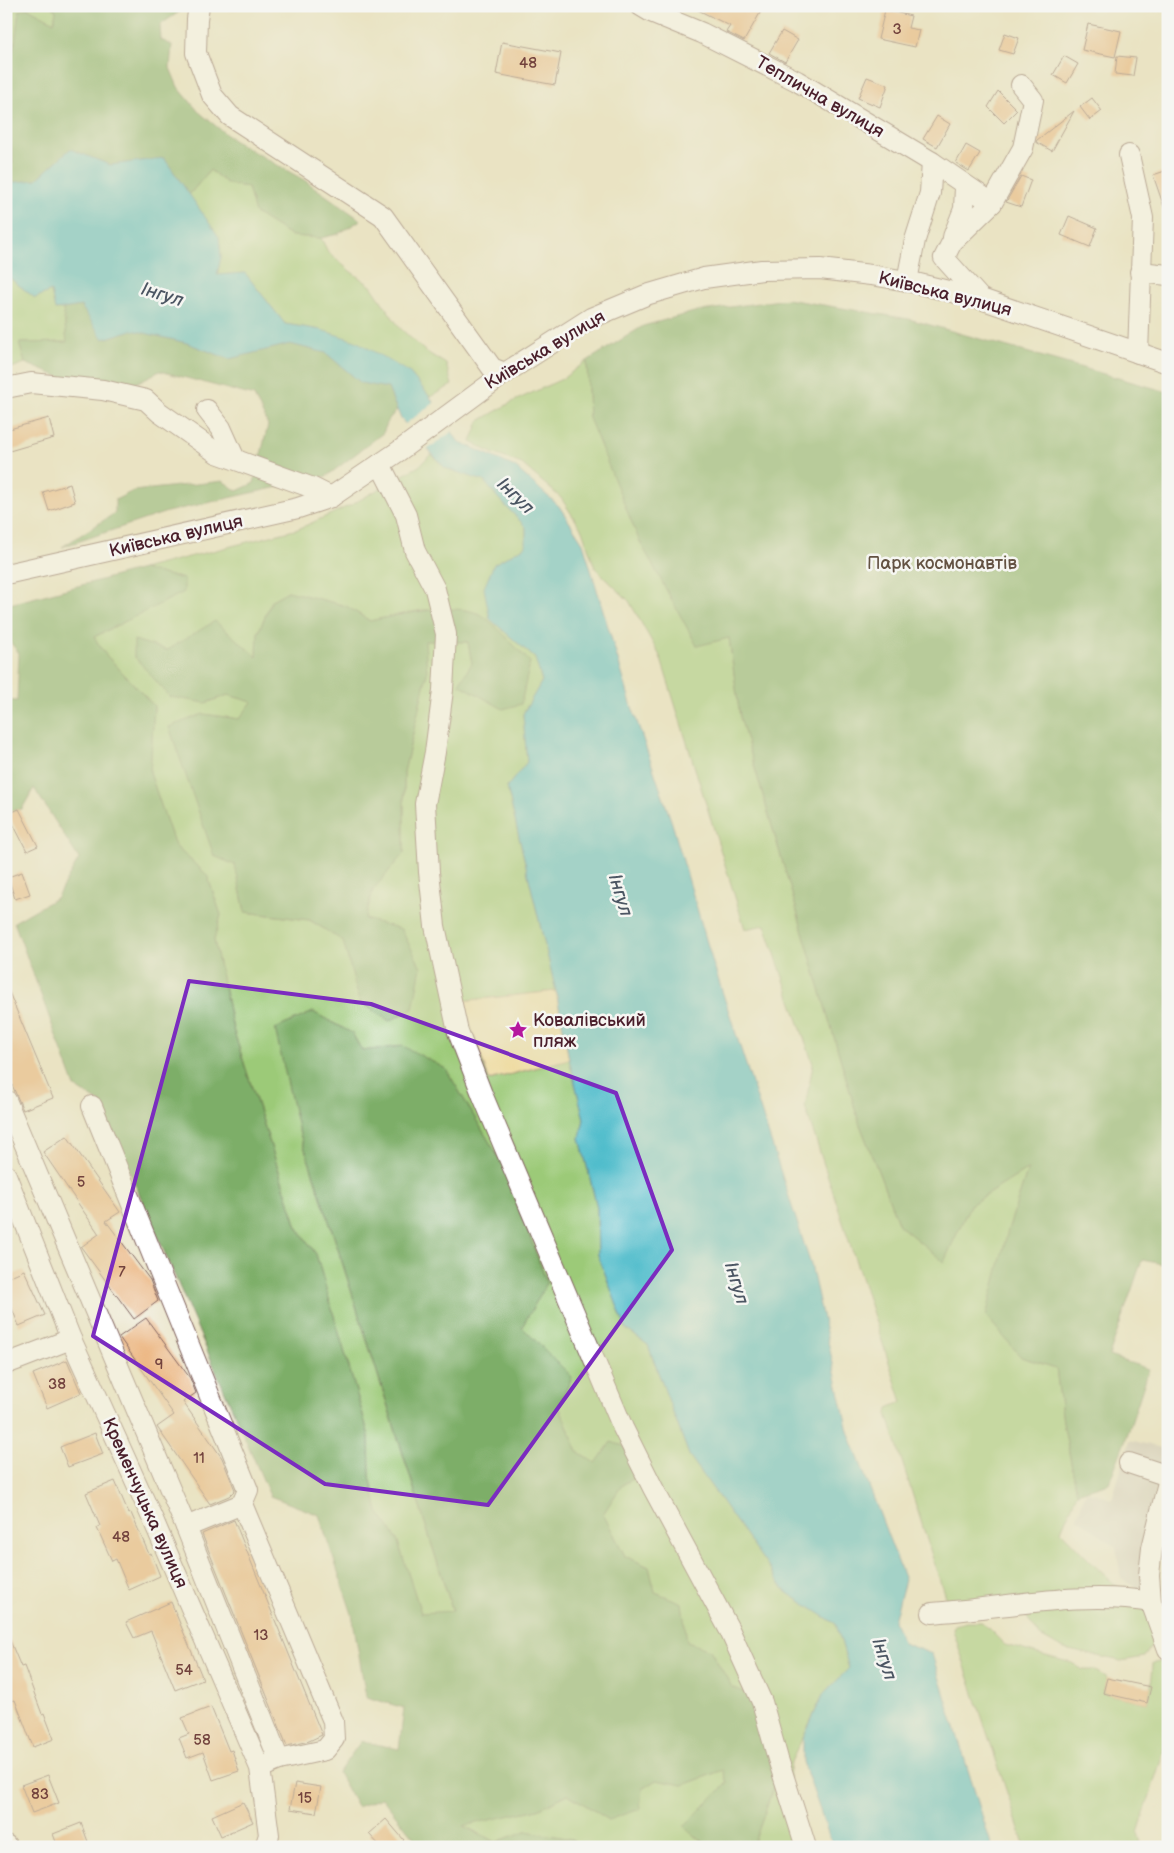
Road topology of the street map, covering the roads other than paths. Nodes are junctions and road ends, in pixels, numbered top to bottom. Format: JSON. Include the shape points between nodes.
{"nodes":[{"id":1,"x":200,"y":6,"type":"edge"},
{"id":2,"x":641,"y":6,"type":"edge"},
{"id":3,"x":1022,"y":84,"type":"dead end"},
{"id":4,"x":1130,"y":155,"type":"dead end"},
{"id":5,"x":932,"y":162,"type":"junction"},
{"id":6,"x":965,"y":187,"type":"junction"},
{"id":7,"x":992,"y":203,"type":"junction"},
{"id":8,"x":952,"y":242,"type":"junction"},
{"id":9,"x":1140,"y":272,"type":"junction"},
{"id":10,"x":1168,"y":275,"type":"edge"},
{"id":11,"x":907,"y":281,"type":"junction"},
{"id":12,"x":981,"y":299,"type":"junction"},
{"id":13,"x":1138,"y":353,"type":"junction"},
{"id":14,"x":1168,"y":363,"type":"edge"},
{"id":15,"x":505,"y":373,"type":"junction"},
{"id":16,"x":6,"y":388,"type":"edge"},
{"id":17,"x":207,"y":410,"type":"dead end"},
{"id":18,"x":235,"y":459,"type":"junction"},
{"id":19,"x":380,"y":464,"type":"junction"},
{"id":20,"x":330,"y":496,"type":"junction"},
{"id":21,"x":6,"y":574,"type":"edge"},
{"id":22,"x":6,"y":1100,"type":"edge"},
{"id":23,"x":92,"y":1106,"type":"dead end"},
{"id":24,"x":6,"y":1175,"type":"edge"},
{"id":25,"x":71,"y":1339,"type":"junction"},
{"id":26,"x":6,"y":1364,"type":"edge"},
{"id":27,"x":1129,"y":1463,"type":"dead end"},
{"id":28,"x":1168,"y":1476,"type":"edge"},
{"id":29,"x":1168,"y":1482,"type":"edge"},
{"id":30,"x":242,"y":1504,"type":"junction"},
{"id":31,"x":186,"y":1526,"type":"junction"},
{"id":32,"x":1151,"y":1602,"type":"junction"},
{"id":33,"x":932,"y":1613,"type":"dead end"},
{"id":34,"x":1168,"y":1649,"type":"edge"},
{"id":35,"x":279,"y":1760,"type":"junction"},
{"id":36,"x":260,"y":1768,"type":"junction"},
{"id":37,"x":267,"y":1841,"type":"edge"},
{"id":38,"x":806,"y":1847,"type":"edge"}],
"edges":[{"from":1,"to":15,"type":"street","via":[[196,52],[212,96],[230,116],[383,216],[492,368]]},
{"from":2,"to":5,"type":"street","name":"Теплична вулиця","via":[[797,80]]},
{"from":3,"to":7,"type":"street","via":[[1033,100],[1023,148]]},
{"from":4,"to":9,"type":"street","via":[[1143,218]]},
{"from":5,"to":6,"type":"street","name":"Теплична вулиця"},
{"from":5,"to":11,"type":"street","via":[[930,193],[915,240]]},
{"from":6,"to":7,"type":"street","name":"Теплична вулиця"},
{"from":6,"to":8,"type":"street","via":[[964,209]]},
{"from":7,"to":8,"type":"street"},
{"from":8,"to":12,"type":"street","via":[[944,258]]},
{"from":9,"to":10,"type":"street"},
{"from":9,"to":13,"type":"street"},
{"from":11,"to":12,"type":"street","name":"Київська вулиця"},
{"from":11,"to":15,"type":"street","name":"Київська вулиця","via":[[820,269],[762,270],[704,278],[646,295],[591,318]]},
{"from":12,"to":13,"type":"street","name":"Київська вулиця"},
{"from":13,"to":14,"type":"street","name":"Київська вулиця"},
{"from":15,"to":19,"type":"street","name":"Київська вулиця"},
{"from":16,"to":18,"type":"street","via":[[31,383],[103,390],[146,400],[217,453]]},
{"from":17,"to":18,"type":"street"},
{"from":18,"to":20,"type":"street"},
{"from":19,"to":20,"type":"street","name":"Київська вулиця"},
{"from":19,"to":38,"type":"street","via":[[406,515],[415,551],[435,589],[446,634],[443,690],[425,804],[435,926],[458,1032],[623,1428],[729,1629],[762,1702]]},
{"from":20,"to":21,"type":"street","name":"Київська вулиця","via":[[298,508]]},
{"from":22,"to":31,"type":"street"},
{"from":23,"to":30,"type":"street","via":[[248,1490]]},
{"from":24,"to":25,"type":"street","name":"Кременчуцька вулиця"},
{"from":25,"to":26,"type":"street"},
{"from":25,"to":36,"type":"street","name":"Кременчуцька вулиця"},
{"from":27,"to":28,"type":"street"},
{"from":29,"to":32,"type":"street","via":[[1152,1548]]},
{"from":30,"to":31,"type":"street"},
{"from":30,"to":35,"type":"street","via":[[333,1721],[334,1740],[325,1750]]},
{"from":31,"to":35,"type":"street"},
{"from":32,"to":33,"type":"street","via":[[1103,1598]]},
{"from":32,"to":34,"type":"street"},
{"from":35,"to":36,"type":"street"},
{"from":36,"to":37,"type":"street","name":"Кременчуцька вулиця"}]}
